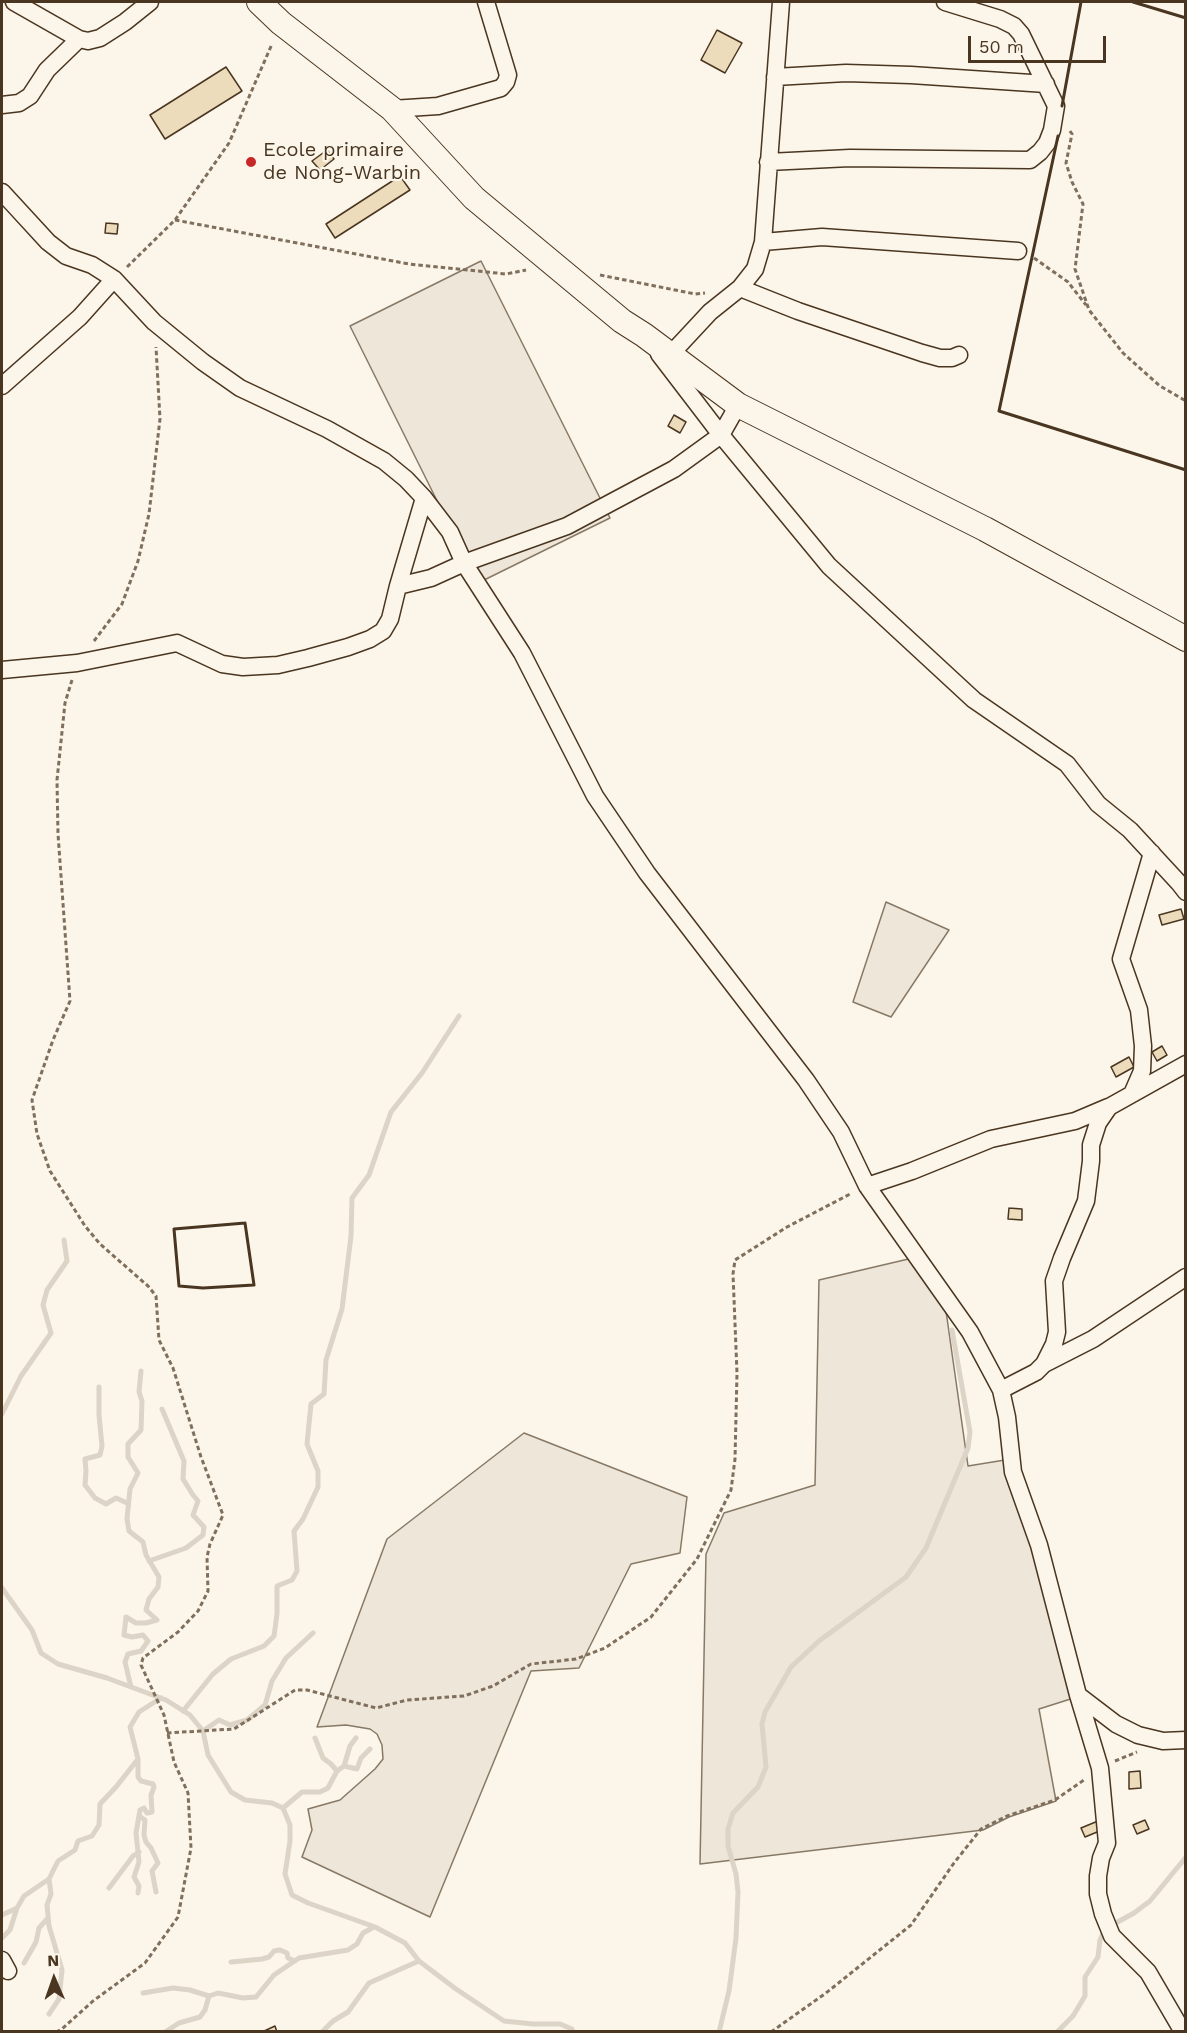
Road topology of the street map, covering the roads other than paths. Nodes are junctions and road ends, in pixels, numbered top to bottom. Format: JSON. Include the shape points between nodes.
{"nodes":[{"id":1,"x":14,"y":2,"type":"edge"},
{"id":2,"x":150,"y":2,"type":"edge"},
{"id":3,"x":260,"y":2,"type":"edge"},
{"id":4,"x":486,"y":2,"type":"edge"},
{"id":5,"x":781,"y":2,"type":"edge"},
{"id":6,"x":945,"y":2,"type":"edge"},
{"id":7,"x":79,"y":39,"type":"junction"},
{"id":8,"x":776,"y":77,"type":"junction"},
{"id":9,"x":1046,"y":84,"type":"junction"},
{"id":10,"x":2,"y":105,"type":"edge"},
{"id":11,"x":392,"y":109,"type":"junction"},
{"id":12,"x":768,"y":162,"type":"junction"},
{"id":13,"x":2,"y":192,"type":"edge"},
{"id":14,"x":763,"y":242,"type":"junction"},
{"id":15,"x":1018,"y":251,"type":"road end"},
{"id":16,"x":114,"y":279,"type":"junction"},
{"id":17,"x":740,"y":288,"type":"junction"},
{"id":18,"x":644,"y":335,"type":"junction"},
{"id":19,"x":670,"y":355,"type":"junction"},
{"id":20,"x":959,"y":356,"type":"dead end"},
{"id":21,"x":2,"y":386,"type":"edge"},
{"id":22,"x":738,"y":405,"type":"junction"},
{"id":23,"x":721,"y":435,"type":"junction"},
{"id":24,"x":424,"y":498,"type":"junction"},
{"id":25,"x":464,"y":563,"type":"junction"},
{"id":26,"x":398,"y":586,"type":"junction"},
{"id":27,"x":1185,"y":639,"type":"edge"},
{"id":28,"x":2,"y":670,"type":"edge"},
{"id":29,"x":1152,"y":853,"type":"junction"},
{"id":30,"x":1185,"y":892,"type":"edge"},
{"id":31,"x":1185,"y":1064,"type":"edge"},
{"id":32,"x":1132,"y":1094,"type":"junction"},
{"id":33,"x":1109,"y":1107,"type":"junction"},
{"id":34,"x":867,"y":1186,"type":"junction"},
{"id":35,"x":1185,"y":1277,"type":"edge"},
{"id":36,"x":1044,"y":1364,"type":"junction"},
{"id":37,"x":1001,"y":1390,"type":"junction"},
{"id":38,"x":1078,"y":1695,"type":"junction"},
{"id":39,"x":1185,"y":1740,"type":"edge"},
{"id":40,"x":1183,"y":2031,"type":"edge"}],
"edges":[{"from":1,"to":7,"type":"street"},
{"from":2,"to":7,"type":"street","via":[[100,38]]},
{"from":3,"to":11,"type":"street","via":[[281,23]]},
{"from":4,"to":11,"type":"street","via":[[508,75],[501,88],[438,106]]},
{"from":5,"to":8,"type":"street"},
{"from":6,"to":9,"type":"street","via":[[1014,26]]},
{"from":7,"to":10,"type":"street","via":[[47,70],[30,96],[20,103]]},
{"from":8,"to":9,"type":"street","via":[[868,74]]},
{"from":8,"to":12,"type":"street"},
{"from":9,"to":12,"type":"street","via":[[1056,105],[1047,143],[1030,160],[850,158]]},
{"from":11,"to":18,"type":"street","via":[[474,198]]},
{"from":12,"to":14,"type":"street"},
{"from":13,"to":16,"type":"street","via":[[66,256],[92,265]]},
{"from":14,"to":15,"type":"street","via":[[822,237]]},
{"from":14,"to":17,"type":"street","via":[[755,269]]},
{"from":16,"to":21,"type":"street","via":[[80,317]]},
{"from":16,"to":24,"type":"street","via":[[154,322],[203,362],[240,388],[361,447],[392,467]]},
{"from":17,"to":19,"type":"street","via":[[710,312]]},
{"from":17,"to":20,"type":"street","via":[[922,353],[940,358]]},
{"from":18,"to":19,"type":"street"},
{"from":18,"to":23,"type":"street"},
{"from":19,"to":22,"type":"street"},
{"from":22,"to":23,"type":"street"},
{"from":22,"to":27,"type":"street","via":[[985,529]]},
{"from":23,"to":25,"type":"street","via":[[674,469],[567,526]]},
{"from":23,"to":29,"type":"street","via":[[830,566],[974,700],[1067,764],[1098,804]]},
{"from":24,"to":25,"type":"street","via":[[450,532]]},
{"from":24,"to":26,"type":"street"},
{"from":25,"to":26,"type":"street","via":[[431,578]]},
{"from":25,"to":34,"type":"street","via":[[522,653],[595,796],[647,873],[806,1080],[840,1132]]},
{"from":26,"to":28,"type":"street","via":[[383,631],[370,639],[309,658],[243,667],[222,664],[177,643],[77,663]]},
{"from":29,"to":30,"type":"street"},
{"from":29,"to":32,"type":"street","via":[[1121,959],[1138,1010],[1143,1046],[1142,1071]]},
{"from":31,"to":32,"type":"street"},
{"from":32,"to":33,"type":"street"},
{"from":33,"to":34,"type":"street","via":[[1075,1122],[991,1139]]},
{"from":33,"to":36,"type":"street","via":[[1098,1122],[1091,1145],[1086,1201],[1054,1281],[1057,1332]]},
{"from":34,"to":37,"type":"street","via":[[970,1332]]},
{"from":35,"to":36,"type":"street","via":[[1093,1339]]},
{"from":36,"to":37,"type":"street"},
{"from":37,"to":38,"type":"street","via":[[1008,1417],[1013,1472],[1039,1545]]},
{"from":38,"to":39,"type":"street","via":[[1116,1724],[1138,1735],[1163,1741]]},
{"from":38,"to":40,"type":"street","via":[[1100,1768],[1107,1843],[1101,1858],[1098,1894],[1104,1914],[1112,1936],[1148,1972]]}]}
